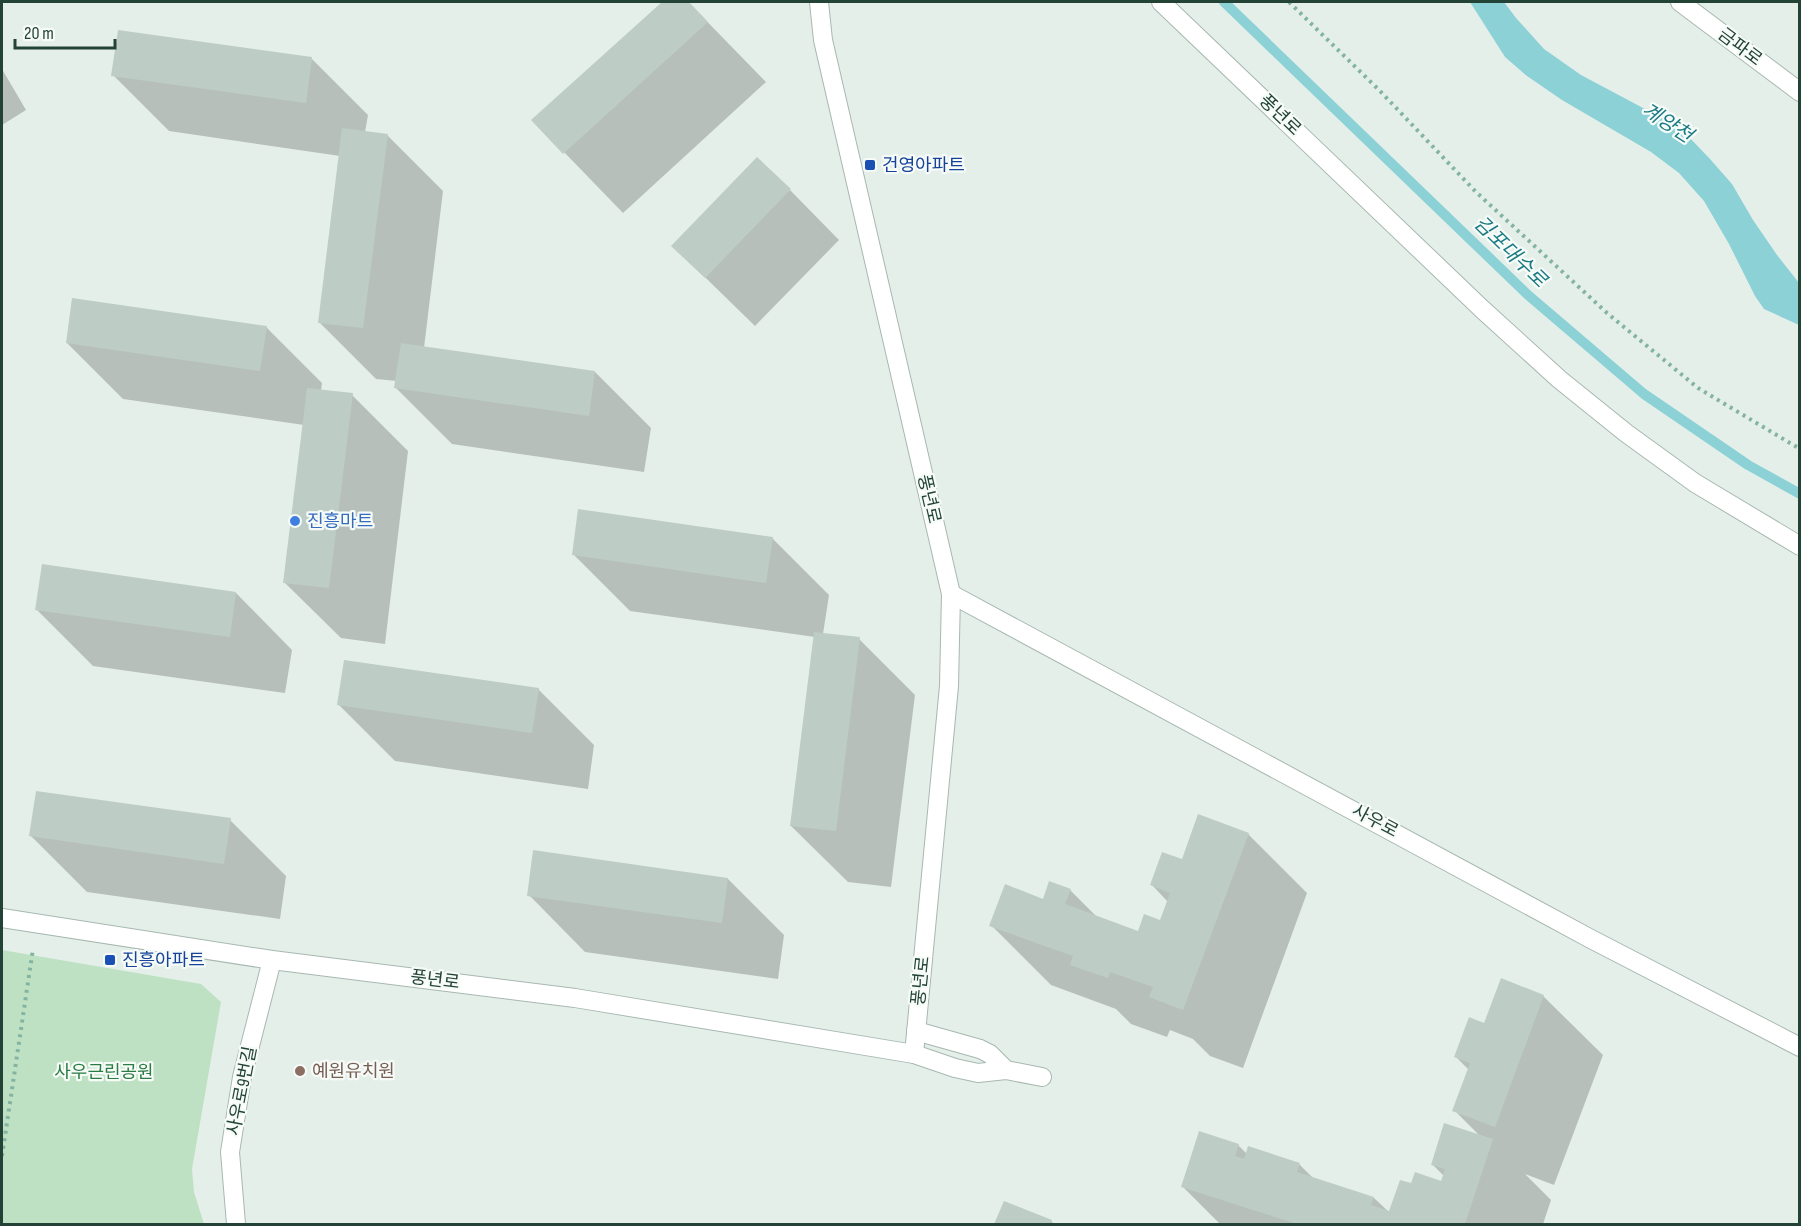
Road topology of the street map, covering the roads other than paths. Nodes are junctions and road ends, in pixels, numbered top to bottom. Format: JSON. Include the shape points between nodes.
{"nodes":[{"id":1,"x":819,"y":2,"type":"edge"},
{"id":2,"x":1161,"y":2,"type":"edge"},
{"id":3,"x":1680,"y":2,"type":"edge"},
{"id":4,"x":1800,"y":92,"type":"edge"},
{"id":5,"x":1800,"y":546,"type":"edge"},
{"id":6,"x":951,"y":594,"type":"junction"},
{"id":7,"x":2,"y":918,"type":"edge"},
{"id":8,"x":272,"y":960,"type":"junction"},
{"id":9,"x":916,"y":1031,"type":"junction"},
{"id":10,"x":1800,"y":1047,"type":"edge"},
{"id":11,"x":914,"y":1054,"type":"junction"},
{"id":12,"x":1006,"y":1070,"type":"junction"},
{"id":13,"x":1042,"y":1077,"type":"dead end"},
{"id":14,"x":237,"y":1224,"type":"edge"}],
"edges":[{"from":1,"to":6,"type":"street","name":"풍년로","via":[[823,40]]},
{"from":2,"to":5,"type":"street","name":"풍년로","via":[[1559,379],[1695,483]]},
{"from":3,"to":4,"type":"street","name":"금파로"},
{"from":6,"to":9,"type":"street","name":"풍년로","via":[[950,686]]},
{"from":6,"to":10,"type":"street","name":"사우로","via":[[1591,939]]},
{"from":7,"to":8,"type":"street","name":"풍년로"},
{"from":8,"to":11,"type":"street","name":"풍년로","via":[[575,998]]},
{"from":8,"to":14,"type":"street","name":"사우로9번길","via":[[242,1077],[230,1152]]},
{"from":9,"to":11,"type":"street","name":"풍년로"},
{"from":9,"to":12,"type":"street","via":[[980,1049]]},
{"from":11,"to":12,"type":"street","via":[[978,1073]]},
{"from":12,"to":13,"type":"street"}]}
